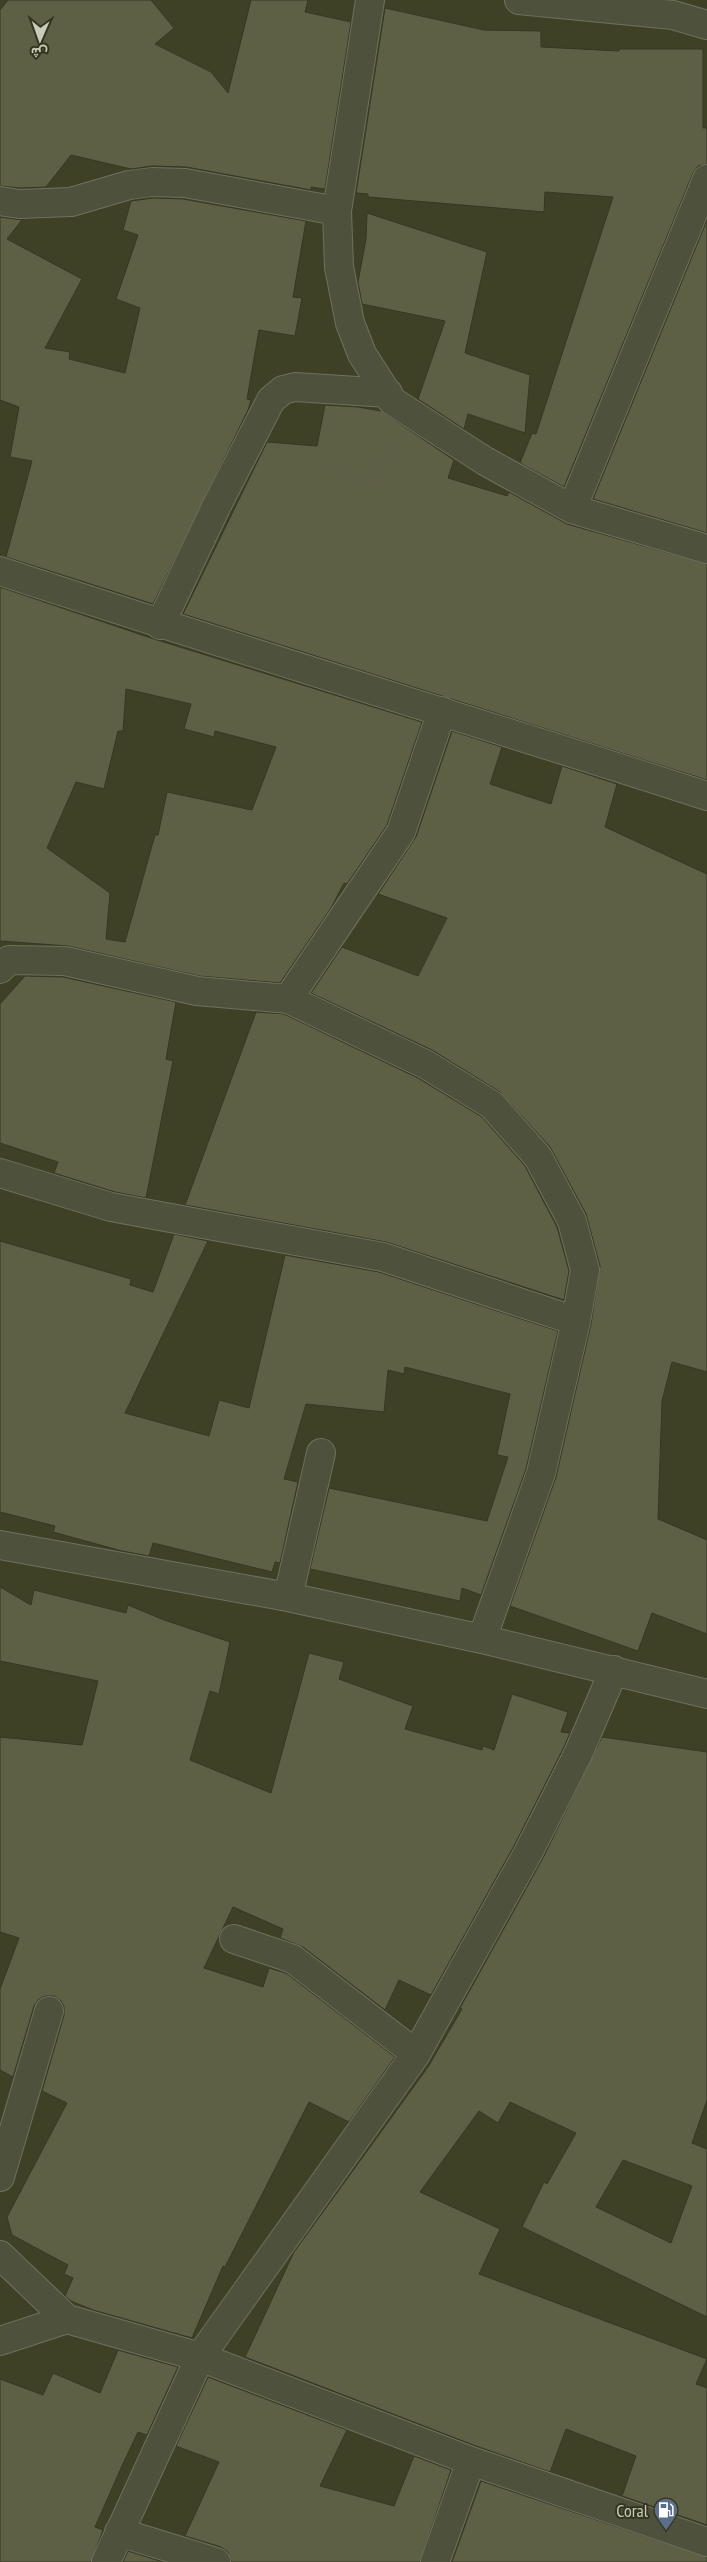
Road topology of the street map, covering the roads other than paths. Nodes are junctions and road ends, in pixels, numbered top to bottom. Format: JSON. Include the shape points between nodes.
{"nodes":[{"id":1,"x":370,"y":0,"type":"edge"},
{"id":2,"x":519,"y":0,"type":"edge"},
{"id":3,"x":707,"y":25,"type":"edge"},
{"id":4,"x":707,"y":179,"type":"edge"},
{"id":5,"x":0,"y":201,"type":"edge"},
{"id":6,"x":337,"y":211,"type":"junction"},
{"id":7,"x":390,"y":397,"type":"junction"},
{"id":8,"x":572,"y":509,"type":"junction"},
{"id":9,"x":707,"y":549,"type":"edge"},
{"id":10,"x":0,"y":571,"type":"edge"},
{"id":11,"x":160,"y":624,"type":"junction"},
{"id":12,"x":442,"y":711,"type":"junction"},
{"id":13,"x":707,"y":796,"type":"edge"},
{"id":14,"x":3,"y":960,"type":"edge"},
{"id":15,"x":288,"y":999,"type":"junction"},
{"id":16,"x":0,"y":1173,"type":"edge"},
{"id":17,"x":576,"y":1321,"type":"junction"},
{"id":18,"x":321,"y":1453,"type":"dead end"},
{"id":19,"x":0,"y":1545,"type":"edge"},
{"id":20,"x":288,"y":1597,"type":"junction"},
{"id":21,"x":482,"y":1640,"type":"junction"},
{"id":22,"x":614,"y":1670,"type":"junction"},
{"id":23,"x":707,"y":1694,"type":"edge"},
{"id":24,"x":234,"y":1939,"type":"dead end"},
{"id":25,"x":48,"y":2012,"type":"dead end"},
{"id":26,"x":416,"y":2054,"type":"junction"},
{"id":27,"x":0,"y":2177,"type":"edge"},
{"id":28,"x":0,"y":2255,"type":"edge"},
{"id":29,"x":67,"y":2319,"type":"junction"},
{"id":30,"x":0,"y":2341,"type":"edge"},
{"id":31,"x":200,"y":2356,"type":"junction"},
{"id":32,"x":471,"y":2461,"type":"junction"},
{"id":33,"x":119,"y":2532,"type":"junction"},
{"id":34,"x":707,"y":2542,"type":"edge"},
{"id":35,"x":106,"y":2562,"type":"edge"},
{"id":36,"x":216,"y":2562,"type":"edge"},
{"id":37,"x":435,"y":2562,"type":"edge"}],
"edges":[{"from":1,"to":6,"type":"street"},
{"from":2,"to":3,"type":"street","via":[[673,15]]},
{"from":4,"to":8,"type":"street"},
{"from":5,"to":6,"type":"street","via":[[27,204],[71,202],[152,182],[185,183]]},
{"from":6,"to":7,"type":"street","via":[[339,267],[350,323],[362,354]]},
{"from":7,"to":8,"type":"street","via":[[485,461]]},
{"from":7,"to":11,"type":"street","via":[[295,387],[283,390],[271,400]]},
{"from":8,"to":9,"type":"street"},
{"from":10,"to":11,"type":"street"},
{"from":11,"to":12,"type":"street"},
{"from":12,"to":13,"type":"street"},
{"from":12,"to":15,"type":"street","via":[[401,832]]},
{"from":14,"to":15,"type":"street","via":[[65,961],[196,990]]},
{"from":15,"to":17,"type":"street","via":[[425,1064],[492,1105],[538,1157],[572,1221],[585,1270]]},
{"from":16,"to":17,"type":"street","via":[[112,1207],[383,1257]]},
{"from":17,"to":21,"type":"street","via":[[541,1473]]},
{"from":18,"to":20,"type":"street"},
{"from":19,"to":20,"type":"street"},
{"from":20,"to":21,"type":"street"},
{"from":21,"to":22,"type":"street"},
{"from":22,"to":23,"type":"street"},
{"from":22,"to":26,"type":"street","via":[[578,1754],[529,1851]]},
{"from":24,"to":26,"type":"street","via":[[293,1959]]},
{"from":25,"to":27,"type":"street"},
{"from":26,"to":31,"type":"street"},
{"from":28,"to":29,"type":"street"},
{"from":29,"to":30,"type":"street"},
{"from":29,"to":31,"type":"street"},
{"from":31,"to":32,"type":"street"},
{"from":31,"to":33,"type":"street"},
{"from":32,"to":34,"type":"street"},
{"from":32,"to":37,"type":"street"},
{"from":33,"to":35,"type":"street"},
{"from":33,"to":36,"type":"street"}]}
